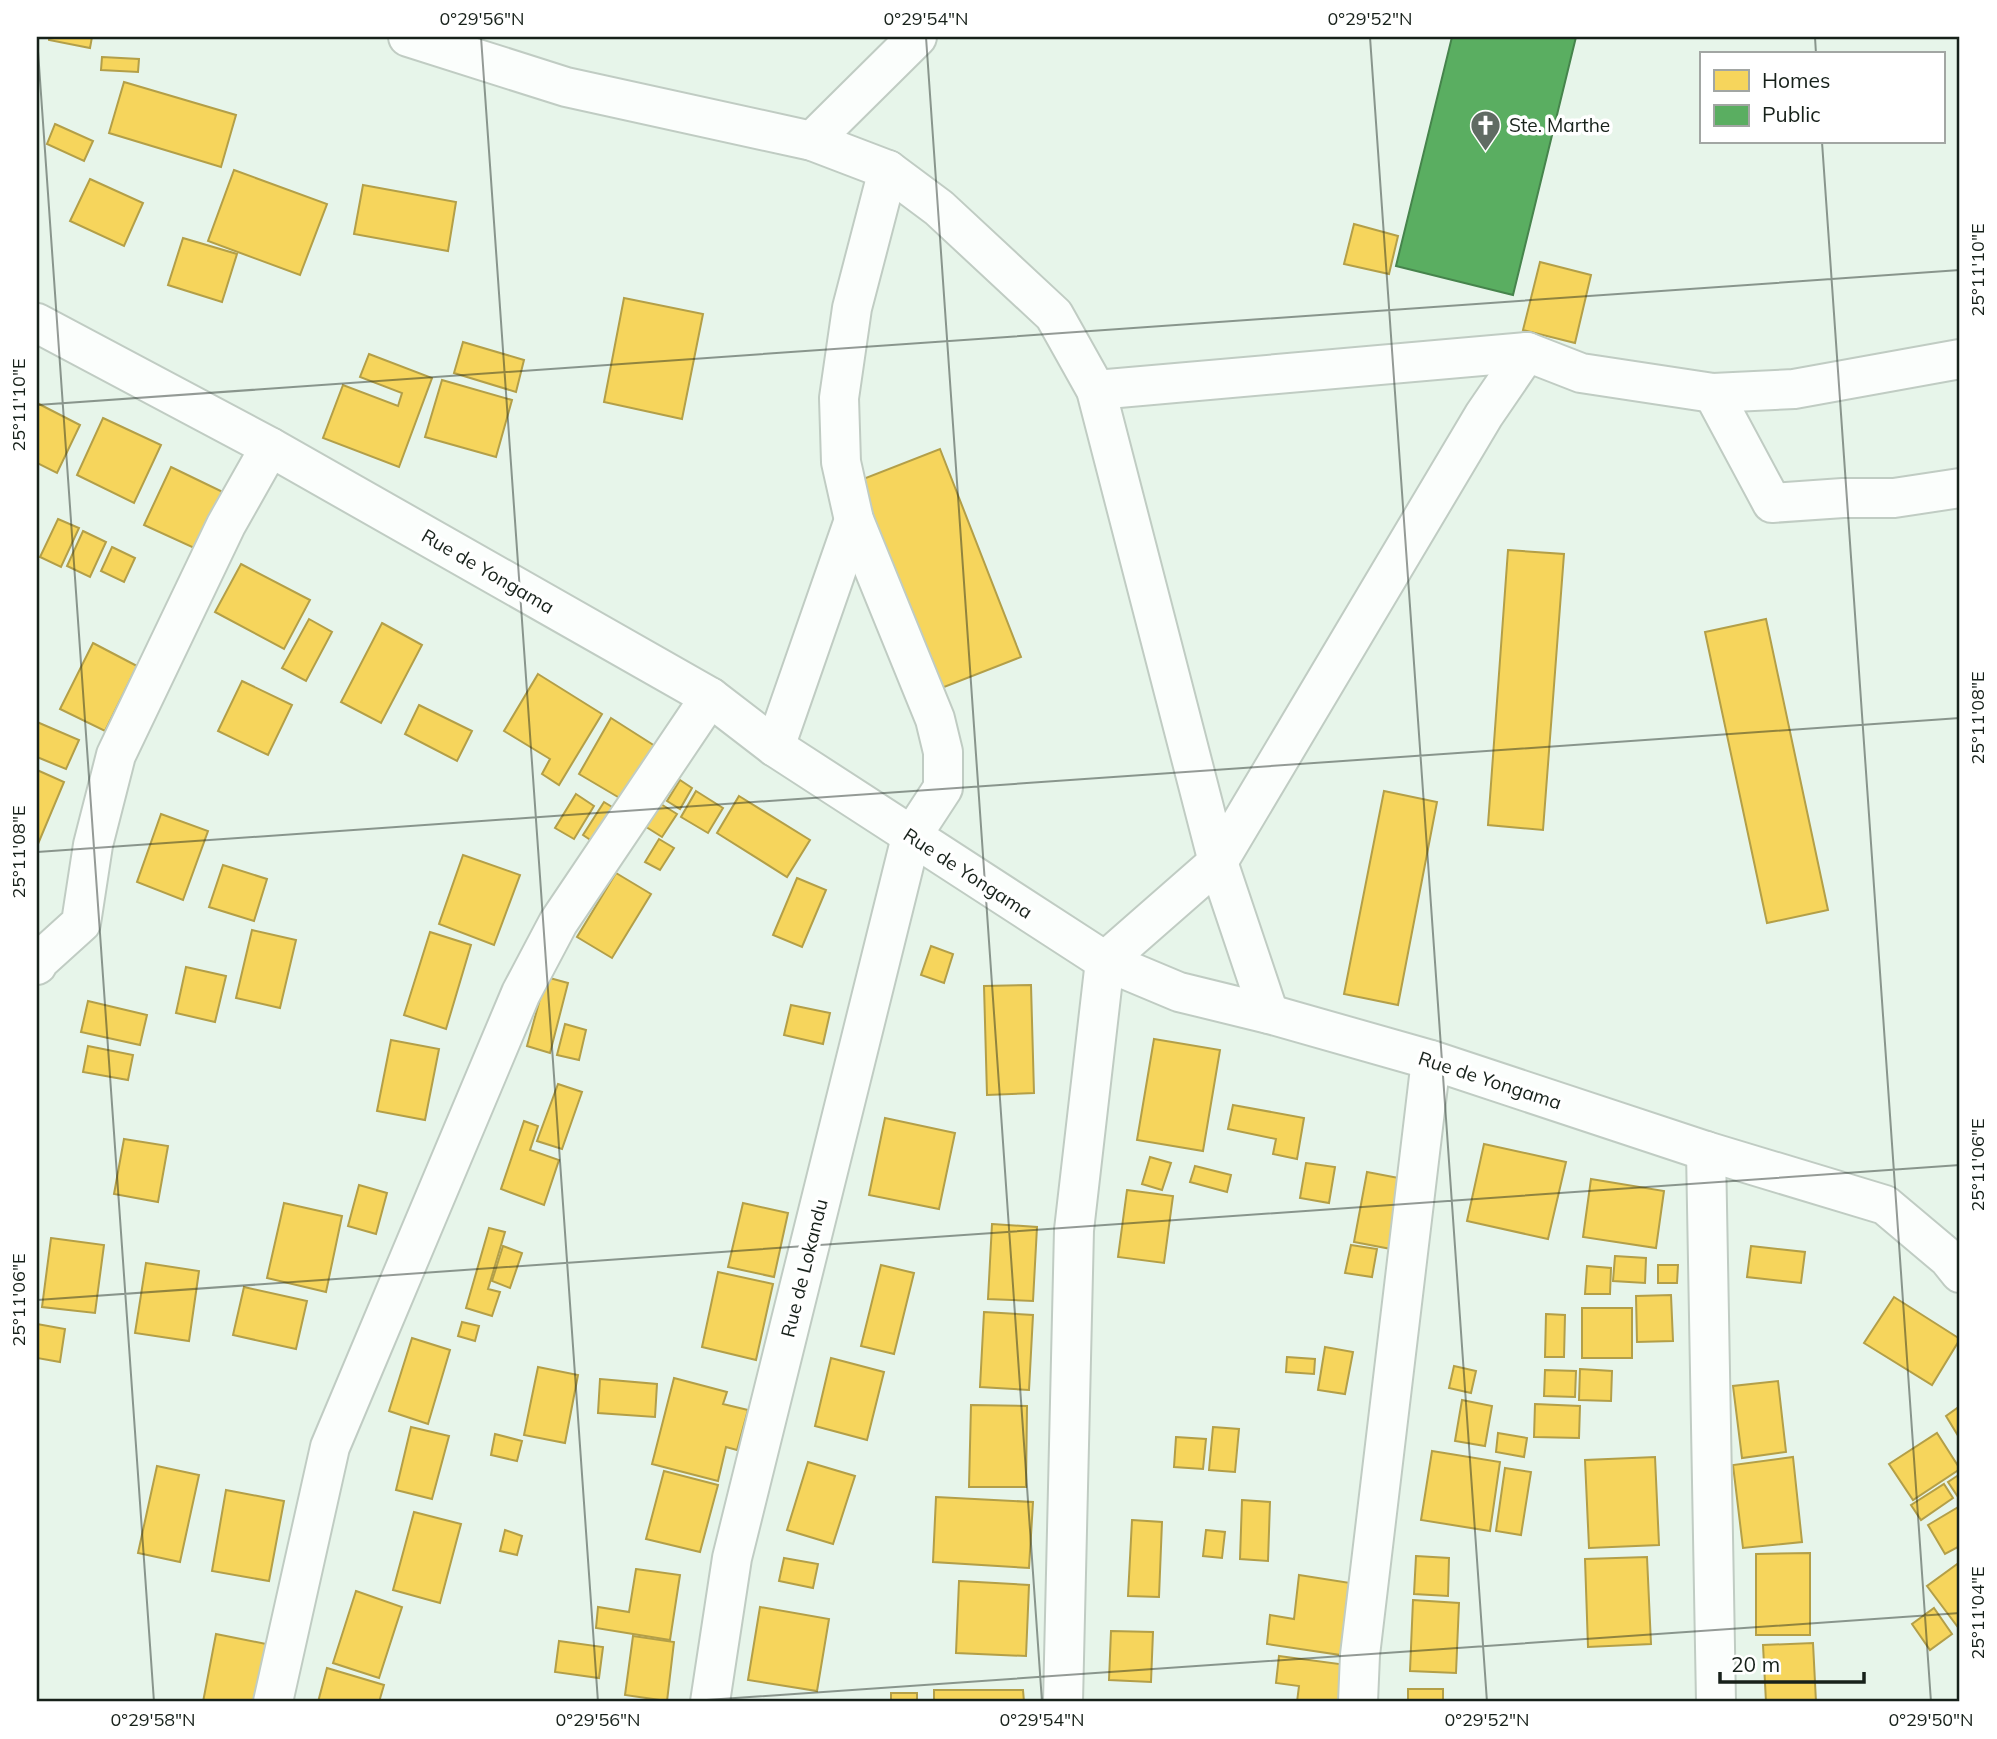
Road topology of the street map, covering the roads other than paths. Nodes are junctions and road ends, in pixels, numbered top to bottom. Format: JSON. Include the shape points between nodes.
{"nodes":[{"id":1,"x":408,"y":37,"type":"edge"},
{"id":2,"x":918,"y":37,"type":"edge"},
{"id":3,"x":812,"y":141,"type":"junction"},
{"id":4,"x":887,"y":170,"type":"junction"},
{"id":5,"x":37,"y":323,"type":"edge"},
{"id":6,"x":1527,"y":352,"type":"junction"},
{"id":7,"x":1960,"y":359,"type":"edge"},
{"id":8,"x":1097,"y":390,"type":"junction"},
{"id":9,"x":1713,"y":393,"type":"junction"},
{"id":10,"x":270,"y":447,"type":"junction"},
{"id":11,"x":1960,"y":488,"type":"edge"},
{"id":12,"x":854,"y":520,"type":"junction"},
{"id":13,"x":710,"y":697,"type":"junction"},
{"id":14,"x":775,"y":747,"type":"junction"},
{"id":15,"x":911,"y":837,"type":"junction"},
{"id":16,"x":1218,"y":862,"type":"junction"},
{"id":17,"x":1105,"y":961,"type":"junction"},
{"id":18,"x":37,"y":965,"type":"edge"},
{"id":19,"x":1269,"y":1014,"type":"junction"},
{"id":20,"x":1431,"y":1060,"type":"junction"},
{"id":21,"x":1706,"y":1151,"type":"junction"},
{"id":22,"x":1960,"y":1273,"type":"edge"},
{"id":23,"x":273,"y":1702,"type":"edge"},
{"id":24,"x":710,"y":1702,"type":"edge"},
{"id":25,"x":1063,"y":1702,"type":"edge"},
{"id":26,"x":1358,"y":1702,"type":"edge"},
{"id":27,"x":1716,"y":1702,"type":"edge"}],
"edges":[{"from":1,"to":3,"type":"street","via":[[566,87]]},
{"from":2,"to":3,"type":"street"},
{"from":3,"to":4,"type":"street"},
{"from":4,"to":8,"type":"street","via":[[939,208],[1054,314]]},
{"from":4,"to":12,"type":"street","name":"Rue de Lokandu","via":[[852,308],[839,398],[841,462]]},
{"from":5,"to":10,"type":"street","name":"Rue de Yongama"},
{"from":6,"to":8,"type":"street"},
{"from":6,"to":9,"type":"street","via":[[1581,373]]},
{"from":6,"to":16,"type":"street","via":[[1484,415]]},
{"from":7,"to":9,"type":"street","via":[[1794,389]]},
{"from":8,"to":16,"type":"street"},
{"from":9,"to":11,"type":"street","via":[[1772,503],[1894,498]]},
{"from":10,"to":13,"type":"street","name":"Rue de Yongama"},
{"from":10,"to":18,"type":"street","via":[[226,525],[116,755],[93,845],[81,923]]},
{"from":12,"to":14,"type":"street"},
{"from":12,"to":15,"type":"street","name":"Rue de Lokandu","via":[[935,719],[943,752],[943,788]]},
{"from":13,"to":14,"type":"street","name":"Rue de Yongama"},
{"from":13,"to":23,"type":"street","via":[[558,923],[521,993],[330,1447]]},
{"from":14,"to":15,"type":"street","name":"Rue de Yongama"},
{"from":15,"to":17,"type":"street","name":"Rue de Yongama"},
{"from":15,"to":24,"type":"street","name":"Rue de Lokandu","via":[[732,1558]]},
{"from":16,"to":17,"type":"street"},
{"from":16,"to":19,"type":"street"},
{"from":17,"to":19,"type":"street","name":"Rue de Yongama","via":[[1179,992]]},
{"from":17,"to":25,"type":"street","via":[[1074,1230]]},
{"from":19,"to":20,"type":"street","name":"Rue de Yongama"},
{"from":20,"to":21,"type":"street","name":"Rue de Yongama"},
{"from":20,"to":26,"type":"street"},
{"from":21,"to":22,"type":"street","name":"Rue de Yongama","via":[[1885,1205]]},
{"from":21,"to":27,"type":"street"}]}
